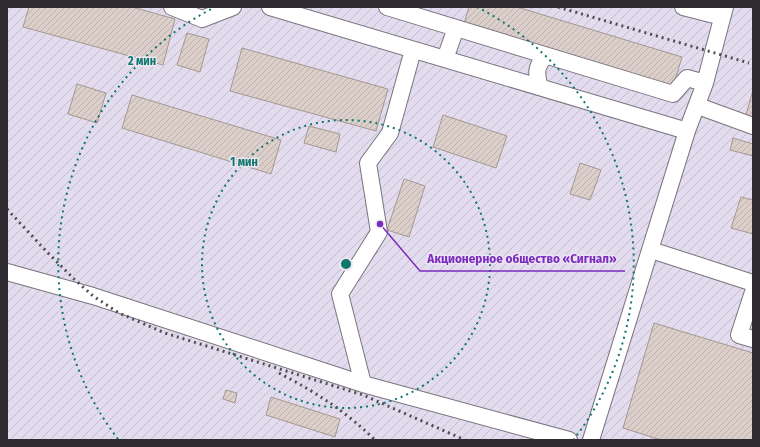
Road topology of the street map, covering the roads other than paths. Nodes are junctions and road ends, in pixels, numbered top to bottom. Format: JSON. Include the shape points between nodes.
{"nodes":[{"id":1,"x":172,"y":7,"type":"edge"},
{"id":2,"x":233,"y":7,"type":"edge"},
{"id":3,"x":270,"y":7,"type":"edge"},
{"id":4,"x":387,"y":7,"type":"edge"},
{"id":5,"x":683,"y":7,"type":"edge"},
{"id":6,"x":723,"y":12,"type":"edge"},
{"id":7,"x":456,"y":28,"type":"junction"},
{"id":8,"x":413,"y":50,"type":"junction"},
{"id":9,"x":546,"y":56,"type":"junction"},
{"id":10,"x":445,"y":59,"type":"junction"},
{"id":11,"x":705,"y":83,"type":"junction"},
{"id":12,"x":540,"y":87,"type":"junction"},
{"id":13,"x":698,"y":106,"type":"junction"},
{"id":14,"x":753,"y":126,"type":"edge"},
{"id":15,"x":688,"y":131,"type":"junction"},
{"id":16,"x":651,"y":250,"type":"junction"},
{"id":17,"x":7,"y":272,"type":"edge"},
{"id":18,"x":753,"y":283,"type":"edge"},
{"id":19,"x":753,"y":292,"type":"edge"},
{"id":20,"x":753,"y":339,"type":"edge"},
{"id":21,"x":362,"y":384,"type":"junction"},
{"id":22,"x":569,"y":440,"type":"edge"},
{"id":23,"x":591,"y":440,"type":"edge"}],
"edges":[{"from":1,"to":2,"type":"lane","via":[[202,19]]},
{"from":3,"to":8,"type":"lane"},
{"from":4,"to":7,"type":"lane"},
{"from":5,"to":6,"type":"lane"},
{"from":6,"to":11,"type":"lane"},
{"from":7,"to":9,"type":"lane"},
{"from":7,"to":10,"type":"lane"},
{"from":8,"to":10,"type":"lane"},
{"from":8,"to":21,"type":"lane","via":[[390,133],[368,163],[379,232],[340,294]]},
{"from":9,"to":11,"type":"lane","via":[[673,94],[687,78]]},
{"from":9,"to":12,"type":"lane","via":[[539,62],[536,72]]},
{"from":10,"to":12,"type":"lane"},
{"from":11,"to":13,"type":"lane"},
{"from":12,"to":15,"type":"lane"},
{"from":13,"to":14,"type":"lane"},
{"from":13,"to":15,"type":"lane"},
{"from":15,"to":16,"type":"lane"},
{"from":16,"to":18,"type":"lane"},
{"from":16,"to":23,"type":"lane"},
{"from":17,"to":21,"type":"lane","via":[[93,296]]},
{"from":19,"to":20,"type":"lane","via":[[739,335]]},
{"from":21,"to":22,"type":"lane"}]}
